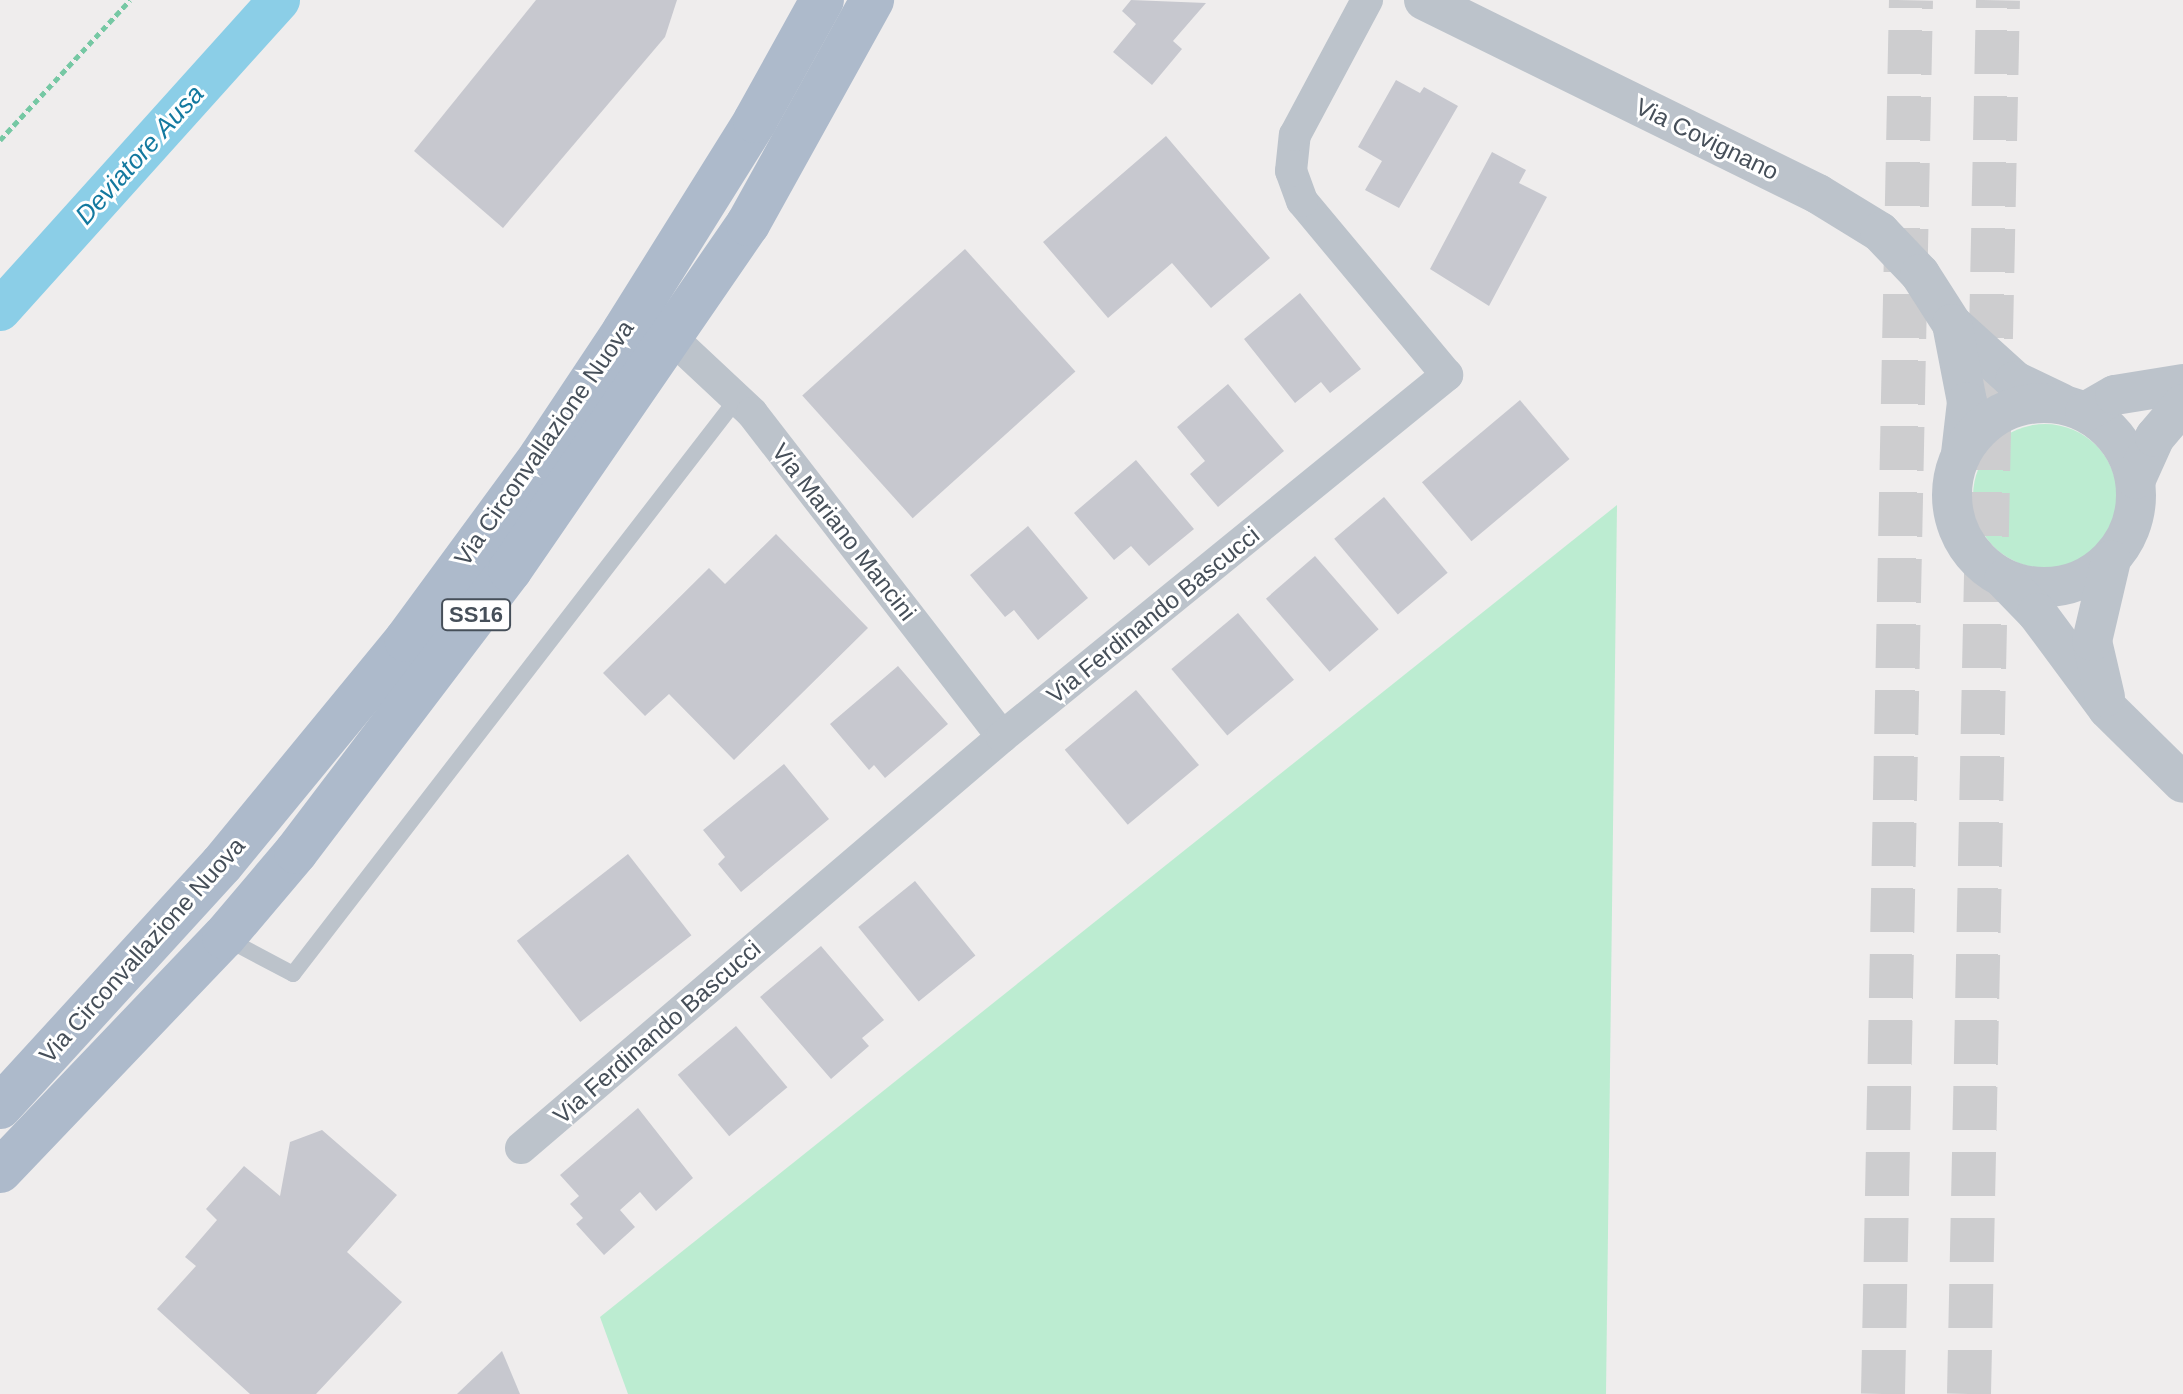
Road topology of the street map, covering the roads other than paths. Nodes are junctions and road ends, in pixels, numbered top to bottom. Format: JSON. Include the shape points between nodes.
{"nodes":[{"id":1,"x":822,"y":0,"type":"edge"},
{"id":2,"x":872,"y":0,"type":"edge"},
{"id":3,"x":1367,"y":0,"type":"edge"},
{"id":4,"x":1424,"y":0,"type":"edge"},
{"id":5,"x":1952,"y":324,"type":"junction"},
{"id":6,"x":673,"y":339,"type":"junction"},
{"id":7,"x":2183,"y":384,"type":"edge"},
{"id":8,"x":736,"y":400,"type":"junction"},
{"id":9,"x":2183,"y":404,"type":"edge"},
{"id":10,"x":2073,"y":407,"type":"junction"},
{"id":11,"x":1961,"y":454,"type":"junction"},
{"id":12,"x":2136,"y":479,"type":"junction"},
{"id":13,"x":2111,"y":560,"type":"junction"},
{"id":14,"x":2004,"y":579,"type":"junction"},
{"id":15,"x":2108,"y":709,"type":"junction"},
{"id":16,"x":1002,"y":737,"type":"junction"},
{"id":17,"x":2183,"y":783,"type":"edge"},
{"id":18,"x":224,"y":937,"type":"junction"},
{"id":19,"x":0,"y":1107,"type":"edge"},
{"id":20,"x":521,"y":1148,"type":"dead end"},
{"id":21,"x":0,"y":1171,"type":"edge"}],
"edges":[{"from":1,"to":19,"type":"main road","name":"Via Circonvallazione Nuova","number":"SS16","via":[[755,121],[624,331],[541,456],[406,640],[222,864]]},
{"from":2,"to":6,"type":"main road","name":"Via Circonvallazione Nuova","number":"SS16","via":[[748,224]]},
{"from":3,"to":16,"type":"street","name":"Via Ferdinando Bascucci","via":[[1295,135],[1291,171],[1302,201],[1447,375]]},
{"from":4,"to":5,"type":"street","name":"Via Covignano","via":[[1818,194],[1867,224],[1920,274]]},
{"from":5,"to":10,"type":"street","name":"Via Covignano","via":[[2015,381]]},
{"from":5,"to":11,"type":"street","name":"Via Covignano","via":[[1967,402]]},
{"from":6,"to":8,"type":"street","name":"Via Mariano Mancini"},
{"from":6,"to":18,"type":"main road","name":"Via Circonvallazione Nuova","number":"SS16","via":[[501,582],[296,852]]},
{"from":7,"to":10,"type":"street"},
{"from":8,"to":16,"type":"street","name":"Via Mariano Mancini","via":[[752,413]]},
{"from":8,"to":18,"type":"lane","via":[[293,974]]},
{"from":9,"to":12,"type":"street","via":[[2155,437]]},
{"from":10,"to":11,"type":"street","via":[[2029,404],[2001,413],[1977,431]]},
{"from":10,"to":12,"type":"street","via":[[2109,429],[2127,452]]},
{"from":11,"to":14,"type":"street","via":[[1953,497],[1962,539],[1980,562]]},
{"from":12,"to":13,"type":"street","via":[[2136,508],[2128,536]]},
{"from":13,"to":14,"type":"street","via":[[2088,578],[2060,587],[2031,587]]},
{"from":13,"to":15,"type":"street","via":[[2092,641]]},
{"from":14,"to":15,"type":"street","via":[[2037,613]]},
{"from":15,"to":17,"type":"street"},
{"from":16,"to":20,"type":"street","name":"Via Ferdinando Bascucci"},
{"from":18,"to":21,"type":"main road","name":"Via Circonvallazione Nuova","number":"SS16"}]}
